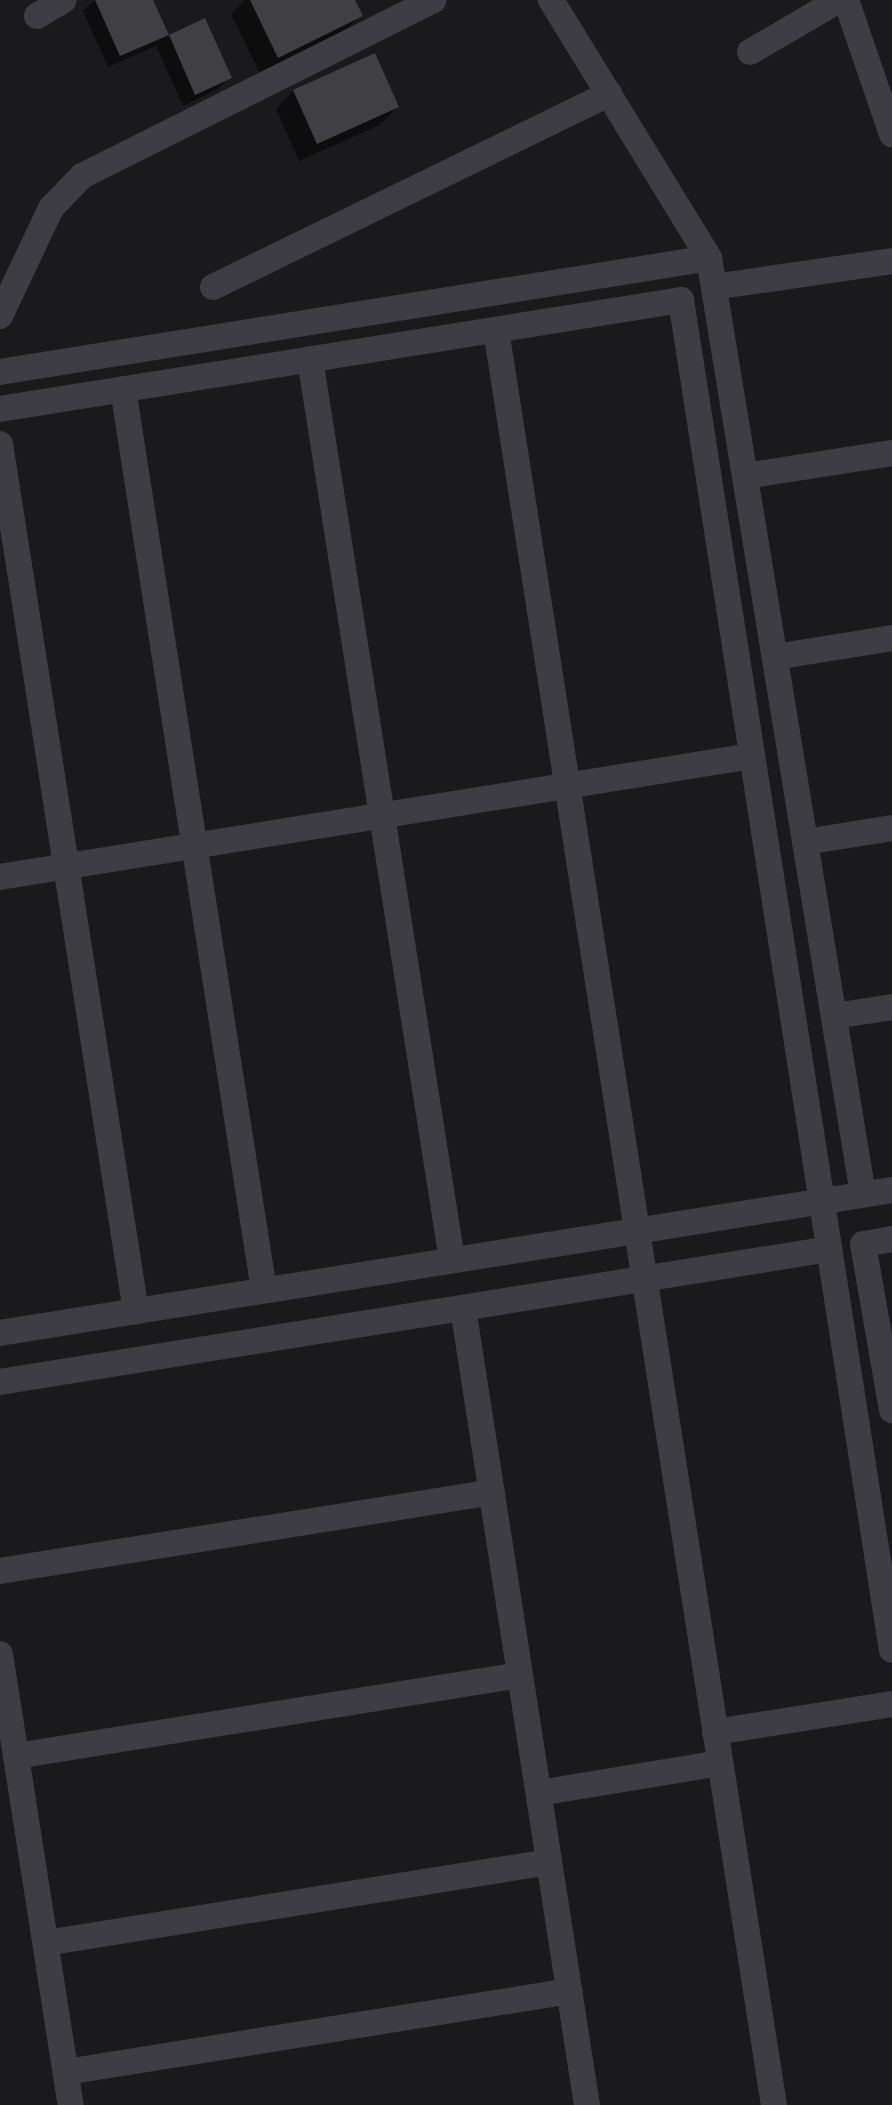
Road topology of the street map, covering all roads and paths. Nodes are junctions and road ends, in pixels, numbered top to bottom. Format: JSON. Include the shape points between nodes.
{"nodes":[{"id":1,"x":64,"y":0,"type":"edge"},
{"id":2,"x":433,"y":0,"type":"edge"},
{"id":3,"x":552,"y":0,"type":"edge"},
{"id":4,"x":839,"y":0,"type":"edge"},
{"id":5,"x":846,"y":0,"type":"edge"},
{"id":6,"x":37,"y":16,"type":"dead end"},
{"id":7,"x":750,"y":52,"type":"dead end"},
{"id":8,"x":609,"y":94,"type":"junction"},
{"id":9,"x":892,"y":134,"type":"edge"},
{"id":10,"x":709,"y":258,"type":"junction"},
{"id":11,"x":892,"y":261,"type":"edge"},
{"id":12,"x":213,"y":287,"type":"dead end"},
{"id":13,"x":714,"y":287,"type":"junction"},
{"id":14,"x":0,"y":316,"type":"edge"},
{"id":15,"x":496,"y":330,"type":"junction"},
{"id":16,"x":310,"y":359,"type":"junction"},
{"id":17,"x":0,"y":372,"type":"edge"},
{"id":18,"x":123,"y":389,"type":"junction"},
{"id":19,"x":0,"y":409,"type":"edge"},
{"id":20,"x":0,"y":444,"type":"edge"},
{"id":21,"x":892,"y":453,"type":"edge"},
{"id":22,"x":745,"y":476,"type":"junction"},
{"id":23,"x":892,"y":638,"type":"edge"},
{"id":24,"x":775,"y":657,"type":"junction"},
{"id":25,"x":752,"y":756,"type":"junction"},
{"id":26,"x":568,"y":786,"type":"junction"},
{"id":27,"x":382,"y":816,"type":"junction"},
{"id":28,"x":892,"y":828,"type":"edge"},
{"id":29,"x":805,"y":842,"type":"junction"},
{"id":30,"x":194,"y":846,"type":"junction"},
{"id":31,"x":66,"y":866,"type":"junction"},
{"id":32,"x":0,"y":877,"type":"edge"},
{"id":33,"x":892,"y":1007,"type":"edge"},
{"id":34,"x":834,"y":1016,"type":"junction"},
{"id":35,"x":892,"y":1190,"type":"edge"},
{"id":36,"x":863,"y":1194,"type":"junction"},
{"id":37,"x":822,"y":1201,"type":"junction"},
{"id":38,"x":637,"y":1230,"type":"junction"},
{"id":39,"x":892,"y":1239,"type":"edge"},
{"id":40,"x":829,"y":1249,"type":"junction"},
{"id":41,"x":452,"y":1260,"type":"junction"},
{"id":42,"x":645,"y":1279,"type":"junction"},
{"id":43,"x":264,"y":1290,"type":"junction"},
{"id":44,"x":463,"y":1308,"type":"junction"},
{"id":45,"x":136,"y":1311,"type":"junction"},
{"id":46,"x":0,"y":1333,"type":"edge"},
{"id":47,"x":0,"y":1382,"type":"edge"},
{"id":48,"x":892,"y":1410,"type":"edge"},
{"id":49,"x":492,"y":1492,"type":"junction"},
{"id":50,"x":0,"y":1571,"type":"edge"},
{"id":51,"x":892,"y":1650,"type":"edge"},
{"id":52,"x":0,"y":1654,"type":"edge"},
{"id":53,"x":520,"y":1675,"type":"junction"},
{"id":54,"x":892,"y":1704,"type":"edge"},
{"id":55,"x":715,"y":1732,"type":"junction"},
{"id":56,"x":16,"y":1756,"type":"junction"},
{"id":57,"x":720,"y":1763,"type":"junction"},
{"id":58,"x":539,"y":1793,"type":"junction"},
{"id":59,"x":549,"y":1862,"type":"junction"},
{"id":60,"x":46,"y":1943,"type":"junction"},
{"id":61,"x":570,"y":1991,"type":"junction"},
{"id":62,"x":66,"y":2072,"type":"junction"},
{"id":63,"x":71,"y":2105,"type":"edge"},
{"id":64,"x":587,"y":2105,"type":"edge"},
{"id":65,"x":774,"y":2105,"type":"edge"}],
"edges":[{"from":1,"to":6,"type":"street"},
{"from":2,"to":14,"type":"street","via":[[82,176],[51,208]]},
{"from":3,"to":8,"type":"street"},
{"from":4,"to":7,"type":"street"},
{"from":5,"to":9,"type":"street"},
{"from":8,"to":10,"type":"street"},
{"from":8,"to":12,"type":"street"},
{"from":10,"to":13,"type":"street"},
{"from":10,"to":17,"type":"street"},
{"from":11,"to":13,"type":"street"},
{"from":13,"to":22,"type":"street"},
{"from":15,"to":16,"type":"street"},
{"from":15,"to":25,"type":"street","via":[[681,300]]},
{"from":15,"to":26,"type":"street"},
{"from":16,"to":18,"type":"street"},
{"from":16,"to":27,"type":"street"},
{"from":18,"to":19,"type":"street"},
{"from":18,"to":30,"type":"street"},
{"from":20,"to":31,"type":"street"},
{"from":21,"to":22,"type":"street"},
{"from":22,"to":24,"type":"street"},
{"from":23,"to":24,"type":"street"},
{"from":24,"to":29,"type":"street"},
{"from":25,"to":26,"type":"street"},
{"from":25,"to":37,"type":"street"},
{"from":26,"to":27,"type":"street"},
{"from":26,"to":38,"type":"street"},
{"from":27,"to":30,"type":"street"},
{"from":27,"to":41,"type":"street"},
{"from":28,"to":29,"type":"street"},
{"from":29,"to":34,"type":"street"},
{"from":30,"to":31,"type":"street"},
{"from":30,"to":43,"type":"street"},
{"from":31,"to":32,"type":"street"},
{"from":31,"to":45,"type":"street"},
{"from":33,"to":34,"type":"street"},
{"from":34,"to":36,"type":"street"},
{"from":35,"to":36,"type":"street"},
{"from":36,"to":37,"type":"street"},
{"from":37,"to":38,"type":"street"},
{"from":37,"to":40,"type":"street"},
{"from":38,"to":41,"type":"street"},
{"from":38,"to":42,"type":"street"},
{"from":39,"to":48,"type":"street","via":[[863,1244]]},
{"from":40,"to":42,"type":"street"},
{"from":40,"to":51,"type":"street"},
{"from":41,"to":43,"type":"street"},
{"from":42,"to":44,"type":"street"},
{"from":42,"to":55,"type":"street"},
{"from":43,"to":45,"type":"street"},
{"from":44,"to":47,"type":"street"},
{"from":44,"to":49,"type":"street"},
{"from":45,"to":46,"type":"street"},
{"from":49,"to":50,"type":"street"},
{"from":49,"to":53,"type":"street"},
{"from":52,"to":56,"type":"street"},
{"from":53,"to":56,"type":"street"},
{"from":53,"to":58,"type":"street"},
{"from":54,"to":55,"type":"street"},
{"from":55,"to":57,"type":"street"},
{"from":56,"to":60,"type":"street"},
{"from":57,"to":58,"type":"street"},
{"from":57,"to":65,"type":"street"},
{"from":58,"to":59,"type":"street"},
{"from":59,"to":60,"type":"street"},
{"from":59,"to":61,"type":"street"},
{"from":60,"to":62,"type":"street"},
{"from":61,"to":62,"type":"street"},
{"from":61,"to":64,"type":"street"},
{"from":62,"to":63,"type":"street"}]}
